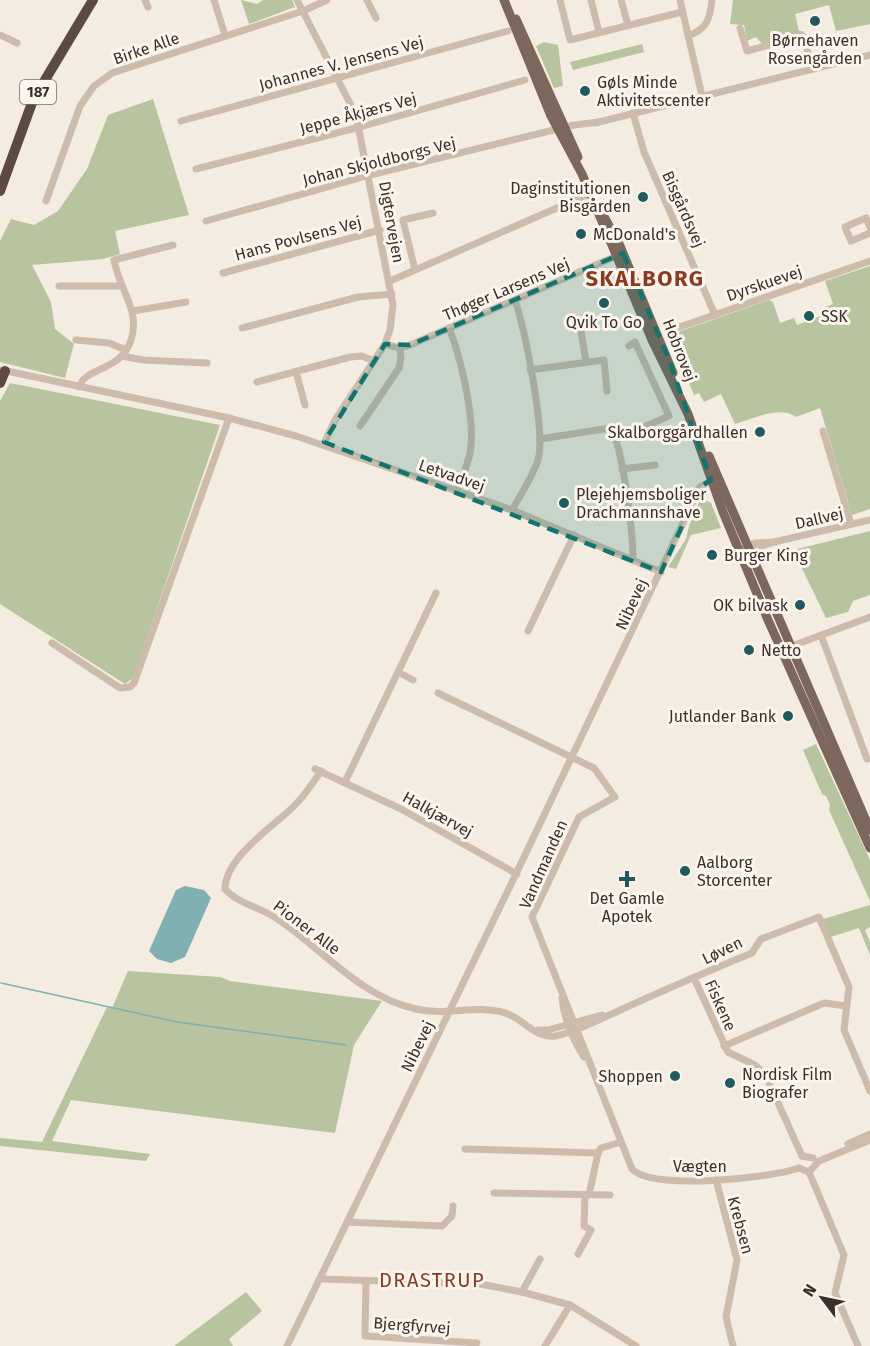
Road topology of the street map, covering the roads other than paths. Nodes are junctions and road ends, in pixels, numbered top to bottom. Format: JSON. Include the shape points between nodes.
{"nodes":[{"id":1,"x":93,"y":0,"type":"edge"},
{"id":2,"x":214,"y":0,"type":"edge"},
{"id":3,"x":297,"y":0,"type":"edge"},
{"id":4,"x":327,"y":0,"type":"edge"},
{"id":5,"x":367,"y":0,"type":"edge"},
{"id":6,"x":506,"y":0,"type":"edge"},
{"id":7,"x":560,"y":0,"type":"edge"},
{"id":8,"x":591,"y":0,"type":"edge"},
{"id":9,"x":621,"y":0,"type":"edge"},
{"id":10,"x":680,"y":0,"type":"edge"},
{"id":11,"x":712,"y":0,"type":"edge"},
{"id":12,"x":303,"y":11,"type":"junction"},
{"id":13,"x":682,"y":12,"type":"junction"},
{"id":14,"x":376,"y":18,"type":"dead end"},
{"id":15,"x":628,"y":26,"type":"junction"},
{"id":16,"x":740,"y":28,"type":"dead end"},
{"id":17,"x":507,"y":31,"type":"dead end"},
{"id":18,"x":598,"y":32,"type":"junction"},
{"id":19,"x":0,"y":35,"type":"edge"},
{"id":20,"x":225,"y":35,"type":"junction"},
{"id":21,"x":688,"y":36,"type":"junction"},
{"id":22,"x":17,"y":43,"type":"dead end"},
{"id":23,"x":870,"y":55,"type":"edge"},
{"id":24,"x":813,"y":69,"type":"junction"},
{"id":25,"x":339,"y":78,"type":"junction"},
{"id":26,"x":525,"y":80,"type":"dead end"},
{"id":27,"x":702,"y":96,"type":"junction"},
{"id":28,"x":633,"y":113,"type":"junction"},
{"id":29,"x":182,"y":121,"type":"dead end"},
{"id":30,"x":360,"y":127,"type":"junction"},
{"id":31,"x":563,"y":129,"type":"junction"},
{"id":32,"x":196,"y":170,"type":"dead end"},
{"id":33,"x":370,"y":175,"type":"junction"},
{"id":34,"x":0,"y":191,"type":"edge"},
{"id":35,"x":593,"y":197,"type":"junction"},
{"id":36,"x":46,"y":201,"type":"dead end"},
{"id":37,"x":434,"y":213,"type":"dead end"},
{"id":38,"x":206,"y":221,"type":"dead end"},
{"id":39,"x":870,"y":226,"type":"edge"},
{"id":40,"x":380,"y":230,"type":"junction"},
{"id":41,"x":870,"y":233,"type":"edge"},
{"id":42,"x":173,"y":245,"type":"dead end"},
{"id":43,"x":619,"y":255,"type":"junction"},
{"id":44,"x":870,"y":261,"type":"edge"},
{"id":45,"x":415,"y":270,"type":"junction"},
{"id":46,"x":223,"y":273,"type":"dead end"},
{"id":47,"x":390,"y":281,"type":"junction"},
{"id":48,"x":59,"y":286,"type":"dead end"},
{"id":49,"x":122,"y":286,"type":"junction"},
{"id":50,"x":392,"y":294,"type":"junction"},
{"id":51,"x":515,"y":300,"type":"junction"},
{"id":52,"x":186,"y":302,"type":"dead end"},
{"id":53,"x":133,"y":311,"type":"junction"},
{"id":54,"x":715,"y":315,"type":"junction"},
{"id":55,"x":242,"y":328,"type":"dead end"},
{"id":56,"x":449,"y":328,"type":"junction"},
{"id":57,"x":581,"y":331,"type":"dead end"},
{"id":58,"x":668,"y":331,"type":"dead end"},
{"id":59,"x":76,"y":340,"type":"dead end"},
{"id":60,"x":385,"y":344,"type":"junction"},
{"id":61,"x":629,"y":346,"type":"dead end"},
{"id":62,"x":400,"y":348,"type":"junction"},
{"id":63,"x":124,"y":353,"type":"junction"},
{"id":64,"x":374,"y":361,"type":"junction"},
{"id":65,"x":586,"y":362,"type":"junction"},
{"id":66,"x":207,"y":363,"type":"dead end"},
{"id":67,"x":2,"y":370,"type":"edge"},
{"id":68,"x":530,"y":370,"type":"junction"},
{"id":69,"x":296,"y":372,"type":"junction"},
{"id":70,"x":257,"y":382,"type":"dead end"},
{"id":71,"x":0,"y":383,"type":"edge"},
{"id":72,"x":79,"y":387,"type":"junction"},
{"id":73,"x":607,"y":391,"type":"dead end"},
{"id":74,"x":305,"y":405,"type":"dead end"},
{"id":75,"x":229,"y":418,"type":"junction"},
{"id":76,"x":360,"y":426,"type":"dead end"},
{"id":77,"x":824,"y":431,"type":"dead end"},
{"id":78,"x":540,"y":439,"type":"junction"},
{"id":79,"x":616,"y":439,"type":"junction"},
{"id":80,"x":323,"y":445,"type":"junction"},
{"id":81,"x":655,"y":465,"type":"dead end"},
{"id":82,"x":622,"y":469,"type":"junction"},
{"id":83,"x":716,"y":481,"type":"junction"},
{"id":84,"x":457,"y":491,"type":"junction"},
{"id":85,"x":512,"y":510,"type":"junction"},
{"id":86,"x":870,"y":520,"type":"edge"},
{"id":87,"x":851,"y":524,"type":"junction"},
{"id":88,"x":574,"y":535,"type":"junction"},
{"id":89,"x":745,"y":550,"type":"junction"},
{"id":90,"x":633,"y":559,"type":"junction"},
{"id":91,"x":661,"y":572,"type":"junction"},
{"id":92,"x":436,"y":593,"type":"dead end"},
{"id":93,"x":870,"y":617,"type":"edge"},
{"id":94,"x":528,"y":631,"type":"dead end"},
{"id":95,"x":821,"y":635,"type":"junction"},
{"id":96,"x":52,"y":644,"type":"dead end"},
{"id":97,"x":786,"y":649,"type":"junction"},
{"id":98,"x":398,"y":672,"type":"junction"},
{"id":99,"x":413,"y":680,"type":"dead end"},
{"id":100,"x":438,"y":693,"type":"dead end"},
{"id":101,"x":572,"y":757,"type":"junction"},
{"id":102,"x":867,"y":759,"type":"dead end"},
{"id":103,"x":318,"y":770,"type":"joint"},
{"id":104,"x":345,"y":782,"type":"junction"},
{"id":105,"x":870,"y":830,"type":"edge"},
{"id":106,"x":870,"y":848,"type":"edge"},
{"id":107,"x":517,"y":874,"type":"junction"},
{"id":108,"x":694,"y":978,"type":"junction"},
{"id":109,"x":846,"y":1006,"type":"junction"},
{"id":110,"x":449,"y":1012,"type":"junction"},
{"id":111,"x":573,"y":1027,"type":"junction"},
{"id":112,"x":724,"y":1046,"type":"junction"},
{"id":113,"x":870,"y":1091,"type":"edge"},
{"id":114,"x":870,"y":1134,"type":"edge"},
{"id":115,"x":870,"y":1140,"type":"edge"},
{"id":116,"x":621,"y":1142,"type":"junction"},
{"id":117,"x":465,"y":1149,"type":"dead end"},
{"id":118,"x":598,"y":1153,"type":"junction"},
{"id":119,"x":802,"y":1156,"type":"junction"},
{"id":120,"x":814,"y":1161,"type":"junction"},
{"id":121,"x":799,"y":1168,"type":"junction"},
{"id":122,"x":809,"y":1172,"type":"junction"},
{"id":123,"x":716,"y":1180,"type":"junction"},
{"id":124,"x":494,"y":1193,"type":"dead end"},
{"id":125,"x":587,"y":1195,"type":"junction"},
{"id":126,"x":610,"y":1195,"type":"dead end"},
{"id":127,"x":453,"y":1206,"type":"dead end"},
{"id":128,"x":347,"y":1222,"type":"junction"},
{"id":129,"x":578,"y":1254,"type":"dead end"},
{"id":130,"x":540,"y":1259,"type":"dead end"},
{"id":131,"x":320,"y":1279,"type":"junction"},
{"id":132,"x":366,"y":1281,"type":"junction"},
{"id":133,"x":522,"y":1292,"type":"junction"},
{"id":134,"x":570,"y":1305,"type":"junction"},
{"id":135,"x":477,"y":1343,"type":"dead end"},
{"id":136,"x":287,"y":1346,"type":"edge"},
{"id":137,"x":545,"y":1346,"type":"edge"},
{"id":138,"x":636,"y":1346,"type":"edge"},
{"id":139,"x":733,"y":1346,"type":"edge"},
{"id":140,"x":858,"y":1346,"type":"edge"}],
"edges":[{"from":1,"to":34,"type":"highway","number":"187","via":[[33,100]]},
{"from":2,"to":20,"type":"street"},
{"from":3,"to":12,"type":"street","name":"Digtervejen"},
{"from":4,"to":12,"type":"street","name":"Birke Alle"},
{"from":5,"to":14,"type":"street"},
{"from":6,"to":31,"type":"main road","name":"Hobrovej","via":[[519,41]]},
{"from":7,"to":18,"type":"street","via":[[570,40]]},
{"from":8,"to":18,"type":"street"},
{"from":9,"to":15,"type":"street"},
{"from":10,"to":13,"type":"street"},
{"from":11,"to":21,"type":"street","via":[[708,22],[702,30]]},
{"from":12,"to":20,"type":"street","name":"Birke Alle"},
{"from":12,"to":25,"type":"street","name":"Digtervejen"},
{"from":13,"to":15,"type":"street"},
{"from":13,"to":21,"type":"street"},
{"from":15,"to":18,"type":"street"},
{"from":16,"to":24,"type":"street","via":[[747,51],[803,36]]},
{"from":17,"to":25,"type":"street","name":"Johannes V. Jensens Vej"},
{"from":19,"to":22,"type":"street"},
{"from":20,"to":36,"type":"street","name":"Birke Alle","via":[[121,70],[94,86],[80,106]]},
{"from":21,"to":27,"type":"street"},
{"from":23,"to":24,"type":"street","name":"Johan Skjoldborgs Vej"},
{"from":24,"to":27,"type":"street","name":"Johan Skjoldborgs Vej"},
{"from":25,"to":29,"type":"street","name":"Johannes V. Jensens Vej"},
{"from":25,"to":30,"type":"street","name":"Digtervejen"},
{"from":26,"to":30,"type":"street","name":"Jeppe Åkjærs Vej"},
{"from":27,"to":28,"type":"street","name":"Johan Skjoldborgs Vej"},
{"from":28,"to":31,"type":"street","name":"Johan Skjoldborgs Vej","via":[[575,130]]},
{"from":28,"to":54,"type":"street","name":"Bisgårdsvej","via":[[644,152]]},
{"from":30,"to":32,"type":"street","name":"Jeppe Åkjærs Vej"},
{"from":30,"to":33,"type":"street","name":"Digtervejen"},
{"from":31,"to":33,"type":"street","name":"Johan Skjoldborgs Vej"},
{"from":31,"to":35,"type":"main road","name":"Hobrovej"},
{"from":33,"to":38,"type":"street","name":"Johan Skjoldborgs Vej"},
{"from":33,"to":40,"type":"street","name":"Digtervejen"},
{"from":35,"to":43,"type":"main road","name":"Hobrovej"},
{"from":35,"to":45,"type":"street"},
{"from":37,"to":45,"type":"street","via":[[403,220]]},
{"from":39,"to":41,"type":"street","via":[[866,218],[845,227],[851,241]]},
{"from":40,"to":46,"type":"street","name":"Hans Povlsens Vej"},
{"from":40,"to":47,"type":"street","name":"Digtervejen"},
{"from":42,"to":49,"type":"street","via":[[114,260]]},
{"from":43,"to":51,"type":"street","name":"Thøger Larsens Vej"},
{"from":43,"to":83,"type":"main road","name":"Hobrovej","via":[[668,357]]},
{"from":44,"to":54,"type":"street","name":"Dyrskuevej"},
{"from":45,"to":47,"type":"street"},
{"from":47,"to":50,"type":"street","name":"Digtervejen"},
{"from":48,"to":49,"type":"street"},
{"from":49,"to":53,"type":"street"},
{"from":50,"to":55,"type":"street","via":[[370,294]]},
{"from":50,"to":60,"type":"street","name":"Digtervejen","via":[[393,316]]},
{"from":51,"to":56,"type":"street","name":"Thøger Larsens Vej"},
{"from":51,"to":68,"type":"street","via":[[524,326]]},
{"from":52,"to":53,"type":"street"},
{"from":53,"to":63,"type":"street","via":[[136,323]]},
{"from":54,"to":58,"type":"street","name":"Dyrskuevej"},
{"from":56,"to":62,"type":"street","name":"Thøger Larsens Vej"},
{"from":56,"to":84,"type":"street","via":[[459,355],[471,437]]},
{"from":57,"to":65,"type":"street"},
{"from":59,"to":63,"type":"street","via":[[109,343]]},
{"from":60,"to":62,"type":"street"},
{"from":60,"to":64,"type":"street","name":"Digtervejen"},
{"from":61,"to":79,"type":"street","via":[[635,342],[669,416]]},
{"from":62,"to":76,"type":"street","via":[[399,368]]},
{"from":63,"to":66,"type":"street","via":[[143,360]]},
{"from":63,"to":72,"type":"street","via":[[107,368],[86,376]]},
{"from":64,"to":69,"type":"street","via":[[362,356]]},
{"from":64,"to":80,"type":"street","name":"Digtervejen"},
{"from":65,"to":68,"type":"street"},
{"from":65,"to":73,"type":"street","via":[[604,360]]},
{"from":67,"to":71,"type":"highway"},
{"from":67,"to":72,"type":"street","name":"Letvadvej"},
{"from":68,"to":78,"type":"street"},
{"from":69,"to":70,"type":"street"},
{"from":69,"to":74,"type":"street"},
{"from":72,"to":75,"type":"street","name":"Letvadvej"},
{"from":75,"to":80,"type":"street","name":"Letvadvej"},
{"from":75,"to":96,"type":"street","via":[[134,683],[120,688]]},
{"from":77,"to":87,"type":"street"},
{"from":78,"to":79,"type":"street","via":[[610,428]]},
{"from":78,"to":85,"type":"street","via":[[538,460]]},
{"from":79,"to":82,"type":"street"},
{"from":80,"to":84,"type":"street","name":"Letvadvej"},
{"from":81,"to":82,"type":"street"},
{"from":82,"to":90,"type":"street"},
{"from":83,"to":89,"type":"main road","name":"Hobrovej"},
{"from":83,"to":91,"type":"street","name":"Nibevej","via":[[700,487]]},
{"from":84,"to":85,"type":"street","name":"Letvadvej"},
{"from":85,"to":88,"type":"street","name":"Letvadvej"},
{"from":86,"to":87,"type":"street","name":"Dallvej"},
{"from":87,"to":89,"type":"street","name":"Dallvej"},
{"from":88,"to":90,"type":"street","name":"Letvadvej"},
{"from":88,"to":94,"type":"street"},
{"from":89,"to":97,"type":"main road","name":"Hobrovej"},
{"from":90,"to":91,"type":"street","name":"Letvadvej"},
{"from":91,"to":101,"type":"street","name":"Nibevej"},
{"from":92,"to":98,"type":"street"},
{"from":93,"to":95,"type":"street"},
{"from":95,"to":97,"type":"street"},
{"from":95,"to":102,"type":"street","via":[[834,660]]},
{"from":97,"to":105,"type":"main road","name":"Hobrovej"},
{"from":97,"to":106,"type":"main road","name":"Hobrovej"},
{"from":98,"to":99,"type":"street"},
{"from":98,"to":104,"type":"street"},
{"from":100,"to":101,"type":"street"},
{"from":101,"to":107,"type":"street","name":"Nibevej"},
{"from":101,"to":111,"type":"street","name":"Vandmanden","via":[[594,768],[615,796],[579,817],[533,911],[533,922]]},
{"from":103,"to":104,"type":"street","name":"Halkjærvej"},
{"from":103,"to":110,"type":"street","name":"Pioner Alle","via":[[292,808],[249,846],[232,870],[225,889],[287,925],[342,971],[374,991],[415,1009]]},
{"from":104,"to":107,"type":"street","name":"Halkjærvej"},
{"from":107,"to":110,"type":"street","name":"Nibevej"},
{"from":108,"to":109,"type":"street","name":"Løven","via":[[752,953],[761,939],[819,917],[849,987]]},
{"from":108,"to":111,"type":"street","name":"Løven"},
{"from":108,"to":112,"type":"street","name":"Fiskene"},
{"from":109,"to":112,"type":"street","via":[[824,1003]]},
{"from":109,"to":113,"type":"street","name":"Løven","via":[[844,1030]]},
{"from":110,"to":111,"type":"street","name":"Løven","via":[[501,1011],[548,1036]]},
{"from":110,"to":128,"type":"street","name":"Nibevej"},
{"from":111,"to":116,"type":"street","name":"Vandmanden"},
{"from":112,"to":119,"type":"street","name":"Fiskene","via":[[765,1074]]},
{"from":114,"to":120,"type":"street"},
{"from":115,"to":120,"type":"street"},
{"from":116,"to":118,"type":"street","via":[[601,1148]]},
{"from":116,"to":123,"type":"street","name":"Vægten","via":[[632,1169],[644,1178]]},
{"from":117,"to":118,"type":"street"},
{"from":118,"to":125,"type":"street"},
{"from":119,"to":120,"type":"street"},
{"from":119,"to":121,"type":"street"},
{"from":120,"to":122,"type":"street"},
{"from":121,"to":122,"type":"street"},
{"from":121,"to":123,"type":"street","name":"Vægten","via":[[771,1176]]},
{"from":122,"to":140,"type":"street","via":[[844,1254],[835,1293]]},
{"from":123,"to":139,"type":"street","name":"Krebsen","via":[[737,1260],[726,1317]]},
{"from":124,"to":125,"type":"street"},
{"from":125,"to":126,"type":"street"},
{"from":125,"to":129,"type":"street","via":[[584,1226],[591,1230]]},
{"from":127,"to":128,"type":"street","via":[[452,1216],[442,1226]]},
{"from":128,"to":131,"type":"street","name":"Nibevej"},
{"from":130,"to":133,"type":"street"},
{"from":131,"to":132,"type":"street"},
{"from":131,"to":136,"type":"street","name":"Nibevej"},
{"from":132,"to":133,"type":"street","via":[[480,1284]]},
{"from":132,"to":135,"type":"street","name":"Bjergfyrvej","via":[[365,1336]]},
{"from":133,"to":134,"type":"street"},
{"from":134,"to":137,"type":"street"},
{"from":134,"to":138,"type":"street"}]}
